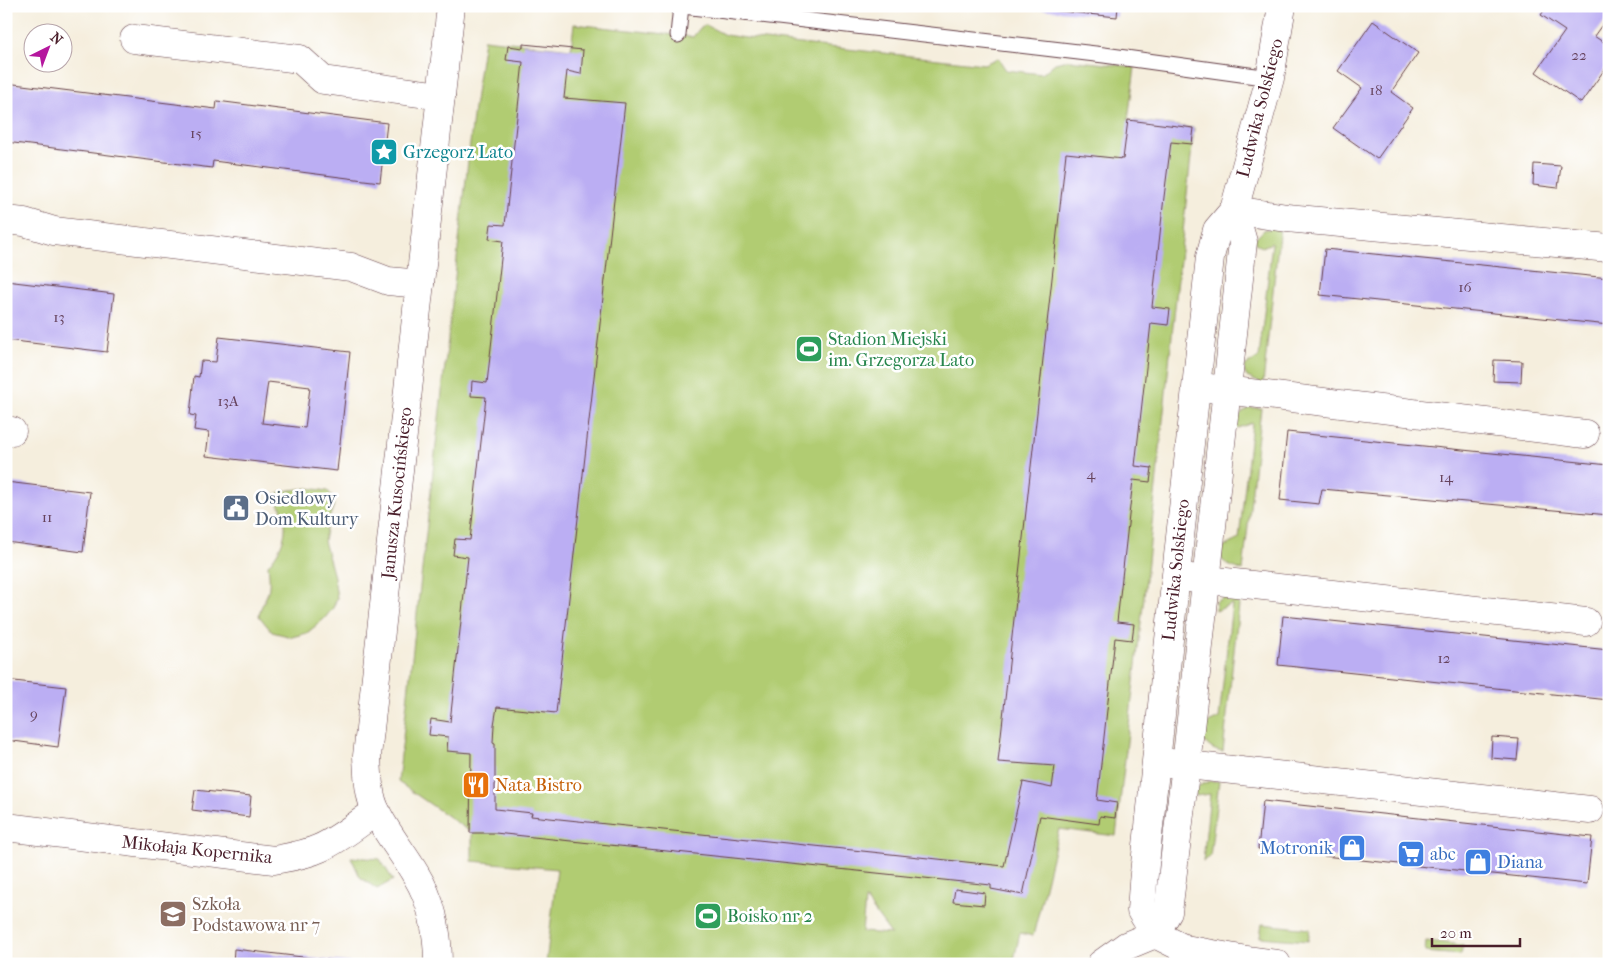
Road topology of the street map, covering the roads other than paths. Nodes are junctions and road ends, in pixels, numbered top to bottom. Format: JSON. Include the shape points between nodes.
{"nodes":[{"id":1,"x":451,"y":6,"type":"edge"},
{"id":2,"x":682,"y":6,"type":"edge"},
{"id":3,"x":1282,"y":6,"type":"edge"},
{"id":4,"x":678,"y":35,"type":"dead end"},
{"id":5,"x":134,"y":39,"type":"dead end"},
{"id":6,"x":1270,"y":78,"type":"junction"},
{"id":7,"x":441,"y":96,"type":"junction"},
{"id":8,"x":1234,"y":210,"type":"junction"},
{"id":9,"x":6,"y":220,"type":"edge"},
{"id":10,"x":1609,"y":248,"type":"edge"},
{"id":11,"x":420,"y":284,"type":"junction"},
{"id":12,"x":1196,"y":387,"type":"junction"},
{"id":13,"x":1227,"y":390,"type":"junction"},
{"id":14,"x":1585,"y":434,"type":"dead end"},
{"id":15,"x":1176,"y":576,"type":"junction"},
{"id":16,"x":1206,"y":580,"type":"junction"},
{"id":17,"x":1586,"y":622,"type":"dead end"},
{"id":18,"x":1156,"y":760,"type":"junction"},
{"id":19,"x":1186,"y":765,"type":"junction"},
{"id":20,"x":1590,"y":810,"type":"dead end"},
{"id":21,"x":376,"y":811,"type":"junction"},
{"id":22,"x":6,"y":827,"type":"edge"},
{"id":23,"x":1154,"y":934,"type":"junction"},
{"id":24,"x":438,"y":964,"type":"edge"},
{"id":25,"x":1101,"y":964,"type":"edge"},
{"id":26,"x":1277,"y":964,"type":"edge"}],
"edges":[{"from":1,"to":7,"type":"street","name":"Janusza Kusocińskiego"},
{"from":2,"to":4,"type":"lane"},
{"from":2,"to":6,"type":"lane","via":[[1104,55]]},
{"from":3,"to":6,"type":"street","name":"Ludwika Solskiego"},
{"from":5,"to":7,"type":"street","via":[[300,59],[323,80]]},
{"from":6,"to":8,"type":"street","name":"Ludwika Solskiego"},
{"from":7,"to":11,"type":"street","name":"Janusza Kusocińskiego"},
{"from":8,"to":10,"type":"street","via":[[1287,218]]},
{"from":8,"to":12,"type":"street","name":"Ludwika Solskiego","via":[[1216,230],[1210,257]]},
{"from":8,"to":13,"type":"street","name":"Ludwika Solskiego","via":[[1243,242]]},
{"from":9,"to":11,"type":"street","via":[[54,231],[352,267],[388,281]]},
{"from":11,"to":21,"type":"street","name":"Janusza Kusocińskiego","via":[[367,756]]},
{"from":12,"to":13,"type":"street"},
{"from":12,"to":15,"type":"street","name":"Ludwika Solskiego"},
{"from":13,"to":14,"type":"street"},
{"from":13,"to":16,"type":"street","name":"Ludwika Solskiego"},
{"from":15,"to":16,"type":"street"},
{"from":15,"to":18,"type":"street","name":"Ludwika Solskiego"},
{"from":16,"to":17,"type":"street"},
{"from":16,"to":19,"type":"street","name":"Ludwika Solskiego"},
{"from":18,"to":19,"type":"street"},
{"from":18,"to":23,"type":"street","name":"Ludwika Solskiego","via":[[1141,911]]},
{"from":19,"to":20,"type":"street"},
{"from":19,"to":23,"type":"street","name":"Ludwika Solskiego","via":[[1168,912]]},
{"from":21,"to":22,"type":"street","name":"Mikołaja Kopernika","via":[[320,848],[274,860]]},
{"from":21,"to":24,"type":"street","name":"Janusza Kusocińskiego","via":[[425,893],[434,922]]},
{"from":23,"to":25,"type":"street","via":[[1126,946]]},
{"from":23,"to":26,"type":"street","via":[[1185,949]]}]}
